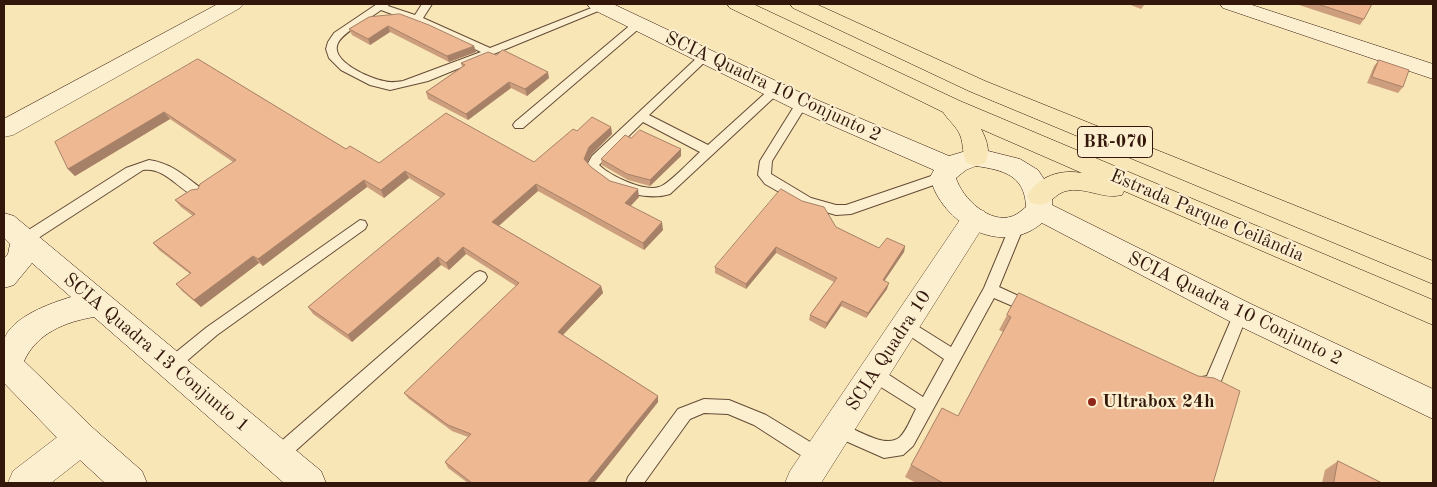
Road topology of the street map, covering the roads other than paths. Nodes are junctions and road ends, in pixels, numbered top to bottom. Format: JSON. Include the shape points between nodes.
{"nodes":[{"id":1,"x":233,"y":4,"type":"edge"},
{"id":2,"x":427,"y":4,"type":"edge"},
{"id":3,"x":737,"y":4,"type":"edge"},
{"id":4,"x":800,"y":4,"type":"edge"},
{"id":5,"x":1230,"y":4,"type":"edge"},
{"id":6,"x":600,"y":5,"type":"edge"},
{"id":7,"x":382,"y":6,"type":"edge"},
{"id":8,"x":418,"y":18,"type":"junction"},
{"id":9,"x":638,"y":24,"type":"junction"},
{"id":10,"x":1367,"y":51,"type":"junction"},
{"id":11,"x":490,"y":52,"type":"junction"},
{"id":12,"x":705,"y":56,"type":"junction"},
{"id":13,"x":1433,"y":72,"type":"edge"},
{"id":14,"x":1433,"y":78,"type":"edge"},
{"id":15,"x":776,"y":90,"type":"junction"},
{"id":16,"x":802,"y":103,"type":"junction"},
{"id":17,"x":952,"y":107,"type":"junction"},
{"id":18,"x":641,"y":116,"type":"junction"},
{"id":19,"x":518,"y":125,"type":"dead end"},
{"id":20,"x":4,"y":129,"type":"edge"},
{"id":21,"x":710,"y":151,"type":"junction"},
{"id":22,"x":976,"y":157,"type":"junction"},
{"id":23,"x":947,"y":172,"type":"junction"},
{"id":24,"x":197,"y":192,"type":"edge"},
{"id":25,"x":1032,"y":210,"type":"junction"},
{"id":26,"x":1210,"y":217,"type":"junction"},
{"id":27,"x":975,"y":218,"type":"junction"},
{"id":28,"x":360,"y":225,"type":"dead end"},
{"id":29,"x":14,"y":231,"type":"edge"},
{"id":30,"x":1433,"y":273,"type":"edge"},
{"id":31,"x":480,"y":276,"type":"dead end"},
{"id":32,"x":4,"y":277,"type":"edge"},
{"id":33,"x":991,"y":290,"type":"junction"},
{"id":34,"x":98,"y":304,"type":"junction"},
{"id":35,"x":1241,"y":313,"type":"junction"},
{"id":36,"x":1433,"y":313,"type":"edge"},
{"id":37,"x":1043,"y":314,"type":"edge"},
{"id":38,"x":906,"y":326,"type":"junction"},
{"id":39,"x":953,"y":357,"type":"junction"},
{"id":40,"x":5,"y":364,"type":"edge"},
{"id":41,"x":170,"y":366,"type":"junction"},
{"id":42,"x":874,"y":374,"type":"junction"},
{"id":43,"x":1182,"y":379,"type":"edge"},
{"id":44,"x":1433,"y":405,"type":"edge"},
{"id":45,"x":926,"y":407,"type":"junction"},
{"id":46,"x":838,"y":430,"type":"junction"},
{"id":47,"x":81,"y":439,"type":"junction"},
{"id":48,"x":277,"y":456,"type":"junction"},
{"id":49,"x":819,"y":457,"type":"junction"},
{"id":50,"x":25,"y":483,"type":"edge"},
{"id":51,"x":130,"y":483,"type":"edge"},
{"id":52,"x":309,"y":483,"type":"edge"},
{"id":53,"x":634,"y":483,"type":"edge"},
{"id":54,"x":802,"y":483,"type":"edge"}],
"edges":[{"from":1,"to":20,"type":"street"},
{"from":2,"to":8,"type":"lane"},
{"from":3,"to":17,"type":"highway","name":"Estrada Parque Ceilândia","number":"BR-070"},
{"from":4,"to":30,"type":"highway","name":"Estrada Parque Ceilândia","number":"BR-070","via":[[977,86]]},
{"from":5,"to":10,"type":"street"},
{"from":6,"to":9,"type":"street","name":"SCIA Quadra 10 Conjunto 2"},
{"from":6,"to":11,"type":"lane"},
{"from":7,"to":8,"type":"lane"},
{"from":7,"to":11,"type":"lane","via":[[338,35],[332,42],[331,51],[336,62],[374,83],[389,86],[406,84]]},
{"from":8,"to":11,"type":"lane"},
{"from":9,"to":12,"type":"street","name":"SCIA Quadra 10 Conjunto 2"},
{"from":9,"to":19,"type":"lane"},
{"from":10,"to":13,"type":"street"},
{"from":10,"to":14,"type":"street"},
{"from":12,"to":15,"type":"street","name":"SCIA Quadra 10 Conjunto 2"},
{"from":12,"to":18,"type":"lane"},
{"from":15,"to":16,"type":"street","name":"SCIA Quadra 10 Conjunto 2"},
{"from":15,"to":21,"type":"lane"},
{"from":16,"to":23,"type":"street","name":"SCIA Quadra 10 Conjunto 2"},
{"from":16,"to":23,"type":"lane","via":[[766,160],[764,175],[821,208],[846,210]]},
{"from":17,"to":22,"type":"highway","via":[[975,140]]},
{"from":17,"to":26,"type":"highway","name":"Estrada Parque Ceilândia","number":"BR-070"},
{"from":18,"to":21,"type":"lane"},
{"from":18,"to":21,"type":"lane","via":[[596,159],[593,165],[596,170],[638,191],[656,194],[665,191]]},
{"from":22,"to":23,"type":"street","via":[[961,159]]},
{"from":22,"to":25,"type":"street","via":[[999,160],[1020,170],[1036,184]]},
{"from":23,"to":27,"type":"street","via":[[944,184],[950,197],[966,215]]},
{"from":24,"to":29,"type":"lane","via":[[158,164],[147,164]]},
{"from":25,"to":26,"type":"highway","via":[[1059,182],[1074,181],[1134,193]]},
{"from":25,"to":27,"type":"street","via":[[1000,227]]},
{"from":25,"to":33,"type":"lane"},
{"from":25,"to":35,"type":"street","name":"SCIA Quadra 10 Conjunto 2"},
{"from":26,"to":36,"type":"highway","name":"Estrada Parque Ceilândia","number":"BR-070"},
{"from":27,"to":38,"type":"street","name":"SCIA Quadra 10"},
{"from":28,"to":41,"type":"lane","via":[[212,331]]},
{"from":29,"to":32,"type":"street","via":[[22,258]]},
{"from":29,"to":34,"type":"street","name":"SCIA Quadra 13 Conjunto 1"},
{"from":31,"to":48,"type":"lane"},
{"from":33,"to":37,"type":"lane"},
{"from":33,"to":39,"type":"lane"},
{"from":34,"to":40,"type":"street","via":[[71,308],[29,329]]},
{"from":34,"to":41,"type":"street","name":"SCIA Quadra 13 Conjunto 1"},
{"from":35,"to":43,"type":"lane","via":[[1213,381],[1204,384]]},
{"from":35,"to":44,"type":"street","name":"SCIA Quadra 10 Conjunto 2"},
{"from":38,"to":39,"type":"lane"},
{"from":38,"to":42,"type":"street","name":"SCIA Quadra 10"},
{"from":39,"to":45,"type":"lane"},
{"from":40,"to":47,"type":"street"},
{"from":41,"to":48,"type":"street","name":"SCIA Quadra 13 Conjunto 1"},
{"from":42,"to":45,"type":"lane"},
{"from":42,"to":46,"type":"street","name":"SCIA Quadra 10"},
{"from":45,"to":46,"type":"lane","via":[[907,441],[897,449],[884,450]]},
{"from":46,"to":49,"type":"street","name":"SCIA Quadra 10"},
{"from":47,"to":50,"type":"street"},
{"from":47,"to":51,"type":"street"},
{"from":48,"to":52,"type":"street","name":"SCIA Quadra 13 Conjunto 1"},
{"from":49,"to":53,"type":"lane","via":[[760,420],[729,407],[704,406],[684,414]]},
{"from":49,"to":54,"type":"street","name":"SCIA Quadra 10"}]}
